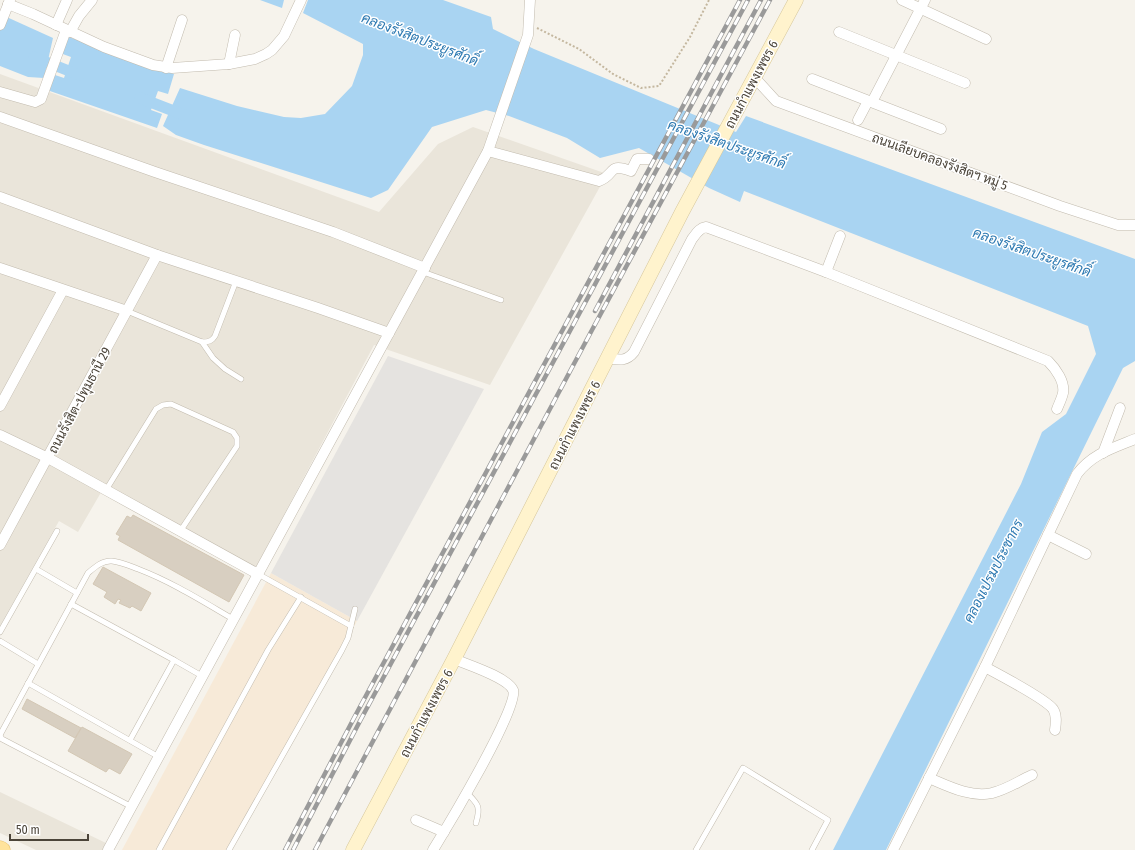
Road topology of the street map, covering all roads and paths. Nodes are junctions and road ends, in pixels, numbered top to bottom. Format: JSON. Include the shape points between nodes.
{"nodes":[{"id":1,"x":67,"y":0,"type":"edge"},
{"id":2,"x":92,"y":0,"type":"edge"},
{"id":3,"x":530,"y":0,"type":"edge"},
{"id":4,"x":708,"y":0,"type":"edge"},
{"id":5,"x":796,"y":0,"type":"edge"},
{"id":6,"x":902,"y":0,"type":"edge"},
{"id":7,"x":299,"y":4,"type":"edge"},
{"id":8,"x":923,"y":4,"type":"edge"},
{"id":9,"x":8,"y":5,"type":"edge"},
{"id":10,"x":182,"y":20,"type":"dead end"},
{"id":11,"x":529,"y":23,"type":"junction"},
{"id":12,"x":0,"y":25,"type":"edge"},
{"id":13,"x":56,"y":25,"type":"junction"},
{"id":14,"x":68,"y":31,"type":"junction"},
{"id":15,"x":840,"y":32,"type":"dead end"},
{"id":16,"x":235,"y":35,"type":"dead end"},
{"id":17,"x":986,"y":39,"type":"dead end"},
{"id":18,"x":896,"y":55,"type":"junction"},
{"id":19,"x":229,"y":64,"type":"junction"},
{"id":20,"x":166,"y":68,"type":"junction"},
{"id":21,"x":755,"y":78,"type":"junction"},
{"id":22,"x":812,"y":79,"type":"dead end"},
{"id":23,"x":965,"y":83,"type":"dead end"},
{"id":24,"x":0,"y":92,"type":"edge"},
{"id":25,"x":870,"y":101,"type":"junction"},
{"id":26,"x":0,"y":117,"type":"edge"},
{"id":27,"x":858,"y":120,"type":"dead end"},
{"id":28,"x":941,"y":129,"type":"dead end"},
{"id":29,"x":488,"y":150,"type":"junction"},
{"id":30,"x":649,"y":159,"type":"dead end"},
{"id":31,"x":0,"y":197,"type":"edge"},
{"id":32,"x":1135,"y":225,"type":"edge"},
{"id":33,"x":840,"y":236,"type":"dead end"},
{"id":34,"x":157,"y":255,"type":"junction"},
{"id":35,"x":0,"y":268,"type":"edge"},
{"id":36,"x":424,"y":270,"type":"junction"},
{"id":37,"x":826,"y":272,"type":"junction"},
{"id":38,"x":236,"y":281,"type":"junction"},
{"id":39,"x":63,"y":290,"type":"junction"},
{"id":40,"x":501,"y":300,"type":"dead end"},
{"id":41,"x":127,"y":311,"type":"junction"},
{"id":42,"x":389,"y":333,"type":"junction"},
{"id":43,"x":202,"y":342,"type":"junction"},
{"id":44,"x":607,"y":358,"type":"junction"},
{"id":45,"x":241,"y":379,"type":"dead end"},
{"id":46,"x":0,"y":406,"type":"edge"},
{"id":47,"x":1120,"y":408,"type":"dead end"},
{"id":48,"x":1057,"y":409,"type":"dead end"},
{"id":49,"x":0,"y":435,"type":"edge"},
{"id":50,"x":1135,"y":439,"type":"edge"},
{"id":51,"x":1103,"y":453,"type":"junction"},
{"id":52,"x":48,"y":458,"type":"junction"},
{"id":53,"x":106,"y":490,"type":"junction"},
{"id":54,"x":181,"y":530,"type":"junction"},
{"id":55,"x":57,"y":531,"type":"dead end"},
{"id":56,"x":1048,"y":535,"type":"junction"},
{"id":57,"x":0,"y":544,"type":"edge"},
{"id":58,"x":1086,"y":554,"type":"dead end"},
{"id":59,"x":36,"y":569,"type":"junction"},
{"id":60,"x":258,"y":574,"type":"junction"},
{"id":61,"x":77,"y":592,"type":"junction"},
{"id":62,"x":301,"y":597,"type":"junction"},
{"id":63,"x":71,"y":604,"type":"junction"},
{"id":64,"x":355,"y":609,"type":"dead end"},
{"id":65,"x":233,"y":619,"type":"junction"},
{"id":66,"x":351,"y":626,"type":"junction"},
{"id":67,"x":0,"y":632,"type":"edge"},
{"id":68,"x":0,"y":641,"type":"edge"},
{"id":69,"x":454,"y":659,"type":"junction"},
{"id":70,"x":174,"y":660,"type":"junction"},
{"id":71,"x":38,"y":664,"type":"junction"},
{"id":72,"x":985,"y":667,"type":"junction"},
{"id":73,"x":202,"y":676,"type":"junction"},
{"id":74,"x":28,"y":684,"type":"junction"},
{"id":75,"x":1055,"y":730,"type":"dead end"},
{"id":76,"x":0,"y":735,"type":"edge"},
{"id":77,"x":130,"y":740,"type":"junction"},
{"id":78,"x":159,"y":756,"type":"junction"},
{"id":79,"x":1032,"y":775,"type":"dead end"},
{"id":80,"x":929,"y":778,"type":"junction"},
{"id":81,"x":466,"y":792,"type":"junction"},
{"id":82,"x":132,"y":807,"type":"junction"},
{"id":83,"x":416,"y":820,"type":"dead end"},
{"id":84,"x":476,"y":823,"type":"dead end"},
{"id":85,"x":444,"y":832,"type":"junction"},
{"id":86,"x":108,"y":850,"type":"edge"},
{"id":87,"x":159,"y":850,"type":"edge"},
{"id":88,"x":230,"y":850,"type":"edge"},
{"id":89,"x":353,"y":850,"type":"edge"},
{"id":90,"x":434,"y":850,"type":"edge"},
{"id":91,"x":696,"y":850,"type":"edge"},
{"id":92,"x":812,"y":850,"type":"edge"},
{"id":93,"x":893,"y":850,"type":"edge"}],
"edges":[{"from":1,"to":13,"type":"street"},
{"from":2,"to":14,"type":"street"},
{"from":3,"to":11,"type":"street"},
{"from":4,"to":11,"type":"path","via":[[690,37],[659,86],[641,88],[613,74],[579,49]]},
{"from":5,"to":21,"type":"main road","name":"ถนนกำแพงเพชร 6"},
{"from":6,"to":8,"type":"street"},
{"from":7,"to":19,"type":"street","via":[[284,36],[272,50],[255,59]]},
{"from":8,"to":17,"type":"street"},
{"from":8,"to":18,"type":"street"},
{"from":9,"to":12,"type":"street"},
{"from":9,"to":13,"type":"street"},
{"from":10,"to":20,"type":"street"},
{"from":11,"to":29,"type":"street","via":[[528,35]]},
{"from":13,"to":14,"type":"street"},
{"from":14,"to":20,"type":"street","via":[[104,47]]},
{"from":14,"to":24,"type":"street","via":[[41,99],[35,102]]},
{"from":15,"to":18,"type":"street"},
{"from":16,"to":19,"type":"street"},
{"from":18,"to":23,"type":"street"},
{"from":18,"to":25,"type":"street"},
{"from":19,"to":20,"type":"street"},
{"from":21,"to":32,"type":"street","name":"ถนนเลียบคลองรังสิตฯ หมู่ 5","via":[[776,100],[1060,206],[1118,225]]},
{"from":21,"to":44,"type":"main road","name":"ถนนกำแพงเพชร 6"},
{"from":22,"to":25,"type":"street"},
{"from":25,"to":27,"type":"street"},
{"from":25,"to":28,"type":"street"},
{"from":26,"to":36,"type":"street","via":[[333,232]]},
{"from":29,"to":30,"type":"street","via":[[599,181],[618,167],[631,171],[637,158]]},
{"from":29,"to":36,"type":"street"},
{"from":31,"to":34,"type":"street"},
{"from":33,"to":37,"type":"street"},
{"from":34,"to":38,"type":"street"},
{"from":34,"to":41,"type":"street","name":"ถนนรังสิต-ปทุมธานี 29"},
{"from":35,"to":39,"type":"street"},
{"from":36,"to":40,"type":"lane"},
{"from":36,"to":42,"type":"street"},
{"from":37,"to":44,"type":"street","via":[[702,227],[692,239],[634,352],[625,359]]},
{"from":37,"to":48,"type":"street","via":[[1048,361],[1063,384],[1064,393]]},
{"from":38,"to":42,"type":"street"},
{"from":38,"to":43,"type":"lane","via":[[215,336],[212,340]]},
{"from":39,"to":41,"type":"street"},
{"from":39,"to":46,"type":"street"},
{"from":41,"to":43,"type":"lane"},
{"from":41,"to":52,"type":"street","name":"ถนนรังสิต-ปทุมธานี 29"},
{"from":42,"to":60,"type":"street"},
{"from":43,"to":45,"type":"lane","via":[[213,358]]},
{"from":44,"to":69,"type":"main road","name":"ถนนกำแพงเพชร 6"},
{"from":47,"to":51,"type":"street"},
{"from":49,"to":52,"type":"street"},
{"from":50,"to":51,"type":"street"},
{"from":51,"to":56,"type":"street","via":[[1084,464],[1077,474]]},
{"from":52,"to":53,"type":"street"},
{"from":52,"to":57,"type":"street","name":"ถนนรังสิต-ปทุมธานี 29"},
{"from":53,"to":54,"type":"street"},
{"from":53,"to":54,"type":"lane","via":[[156,409],[163,405],[170,404],[232,432],[237,438],[237,446]]},
{"from":54,"to":60,"type":"street"},
{"from":55,"to":59,"type":"lane"},
{"from":56,"to":58,"type":"street"},
{"from":56,"to":72,"type":"street"},
{"from":59,"to":61,"type":"lane"},
{"from":59,"to":67,"type":"lane"},
{"from":60,"to":62,"type":"lane"},
{"from":60,"to":65,"type":"street"},
{"from":61,"to":63,"type":"lane"},
{"from":61,"to":65,"type":"lane","via":[[88,573],[111,561],[156,576]]},
{"from":62,"to":66,"type":"lane"},
{"from":62,"to":87,"type":"lane","via":[[268,650]]},
{"from":63,"to":70,"type":"lane"},
{"from":63,"to":71,"type":"lane"},
{"from":64,"to":66,"type":"lane"},
{"from":65,"to":73,"type":"street"},
{"from":66,"to":88,"type":"lane","via":[[323,686]]},
{"from":68,"to":71,"type":"lane"},
{"from":69,"to":81,"type":"street","via":[[504,680],[514,692],[495,740]]},
{"from":69,"to":89,"type":"main road","name":"ถนนกำแพงเพชร 6"},
{"from":70,"to":73,"type":"lane"},
{"from":70,"to":77,"type":"lane"},
{"from":71,"to":74,"type":"lane"},
{"from":72,"to":75,"type":"street","via":[[1053,709],[1056,716]]},
{"from":72,"to":80,"type":"street"},
{"from":73,"to":78,"type":"street"},
{"from":74,"to":76,"type":"lane"},
{"from":74,"to":77,"type":"lane"},
{"from":76,"to":82,"type":"lane","via":[[2,739]]},
{"from":77,"to":78,"type":"lane"},
{"from":78,"to":82,"type":"street"},
{"from":79,"to":80,"type":"street","via":[[992,793],[979,794],[966,792]]},
{"from":80,"to":93,"type":"street"},
{"from":81,"to":84,"type":"lane","via":[[477,802]]},
{"from":81,"to":85,"type":"street"},
{"from":82,"to":86,"type":"street"},
{"from":83,"to":85,"type":"street"},
{"from":85,"to":90,"type":"street"},
{"from":91,"to":92,"type":"lane","via":[[743,768],[828,820]]}]}
